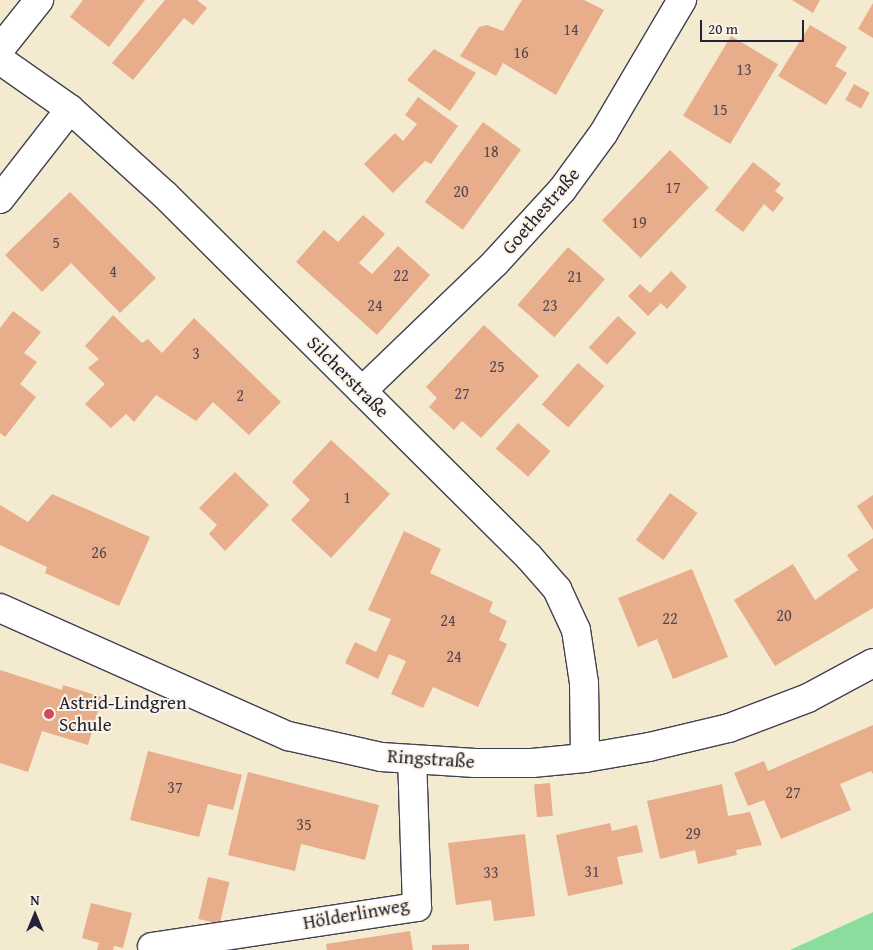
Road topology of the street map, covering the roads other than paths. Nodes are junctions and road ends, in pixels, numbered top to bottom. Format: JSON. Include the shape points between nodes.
{"nodes":[{"id":1,"x":39,"y":0,"type":"edge"},
{"id":2,"x":682,"y":0,"type":"edge"},
{"id":3,"x":0,"y":49,"type":"edge"},
{"id":4,"x":0,"y":60,"type":"edge"},
{"id":5,"x":70,"y":109,"type":"junction"},
{"id":6,"x":0,"y":199,"type":"edge"},
{"id":7,"x":362,"y":391,"type":"junction"},
{"id":8,"x":0,"y":608,"type":"edge"},
{"id":9,"x":873,"y":662,"type":"edge"},
{"id":10,"x":585,"y":758,"type":"junction"},
{"id":11,"x":412,"y":759,"type":"junction"},
{"id":12,"x":152,"y":947,"type":"dead end"}],
"edges":[{"from":1,"to":3,"type":"street"},
{"from":2,"to":7,"type":"street","name":"Goethestraße","via":[[603,134],[568,182],[495,263]]},
{"from":4,"to":5,"type":"street","name":"Silcherstraße"},
{"from":5,"to":6,"type":"street"},
{"from":5,"to":7,"type":"street","name":"Silcherstraße","via":[[165,195]]},
{"from":7,"to":10,"type":"street","name":"Silcherstraße","via":[[529,557],[557,589],[576,630],[584,683]]},
{"from":8,"to":11,"type":"street","name":"Ringstraße","via":[[288,736],[381,757]]},
{"from":9,"to":10,"type":"street","name":"Ringstraße","via":[[808,698],[729,728]]},
{"from":10,"to":11,"type":"street","name":"Ringstraße","via":[[532,763]]},
{"from":11,"to":12,"type":"street","name":"Hölderlinweg","via":[[416,907]]}]}
